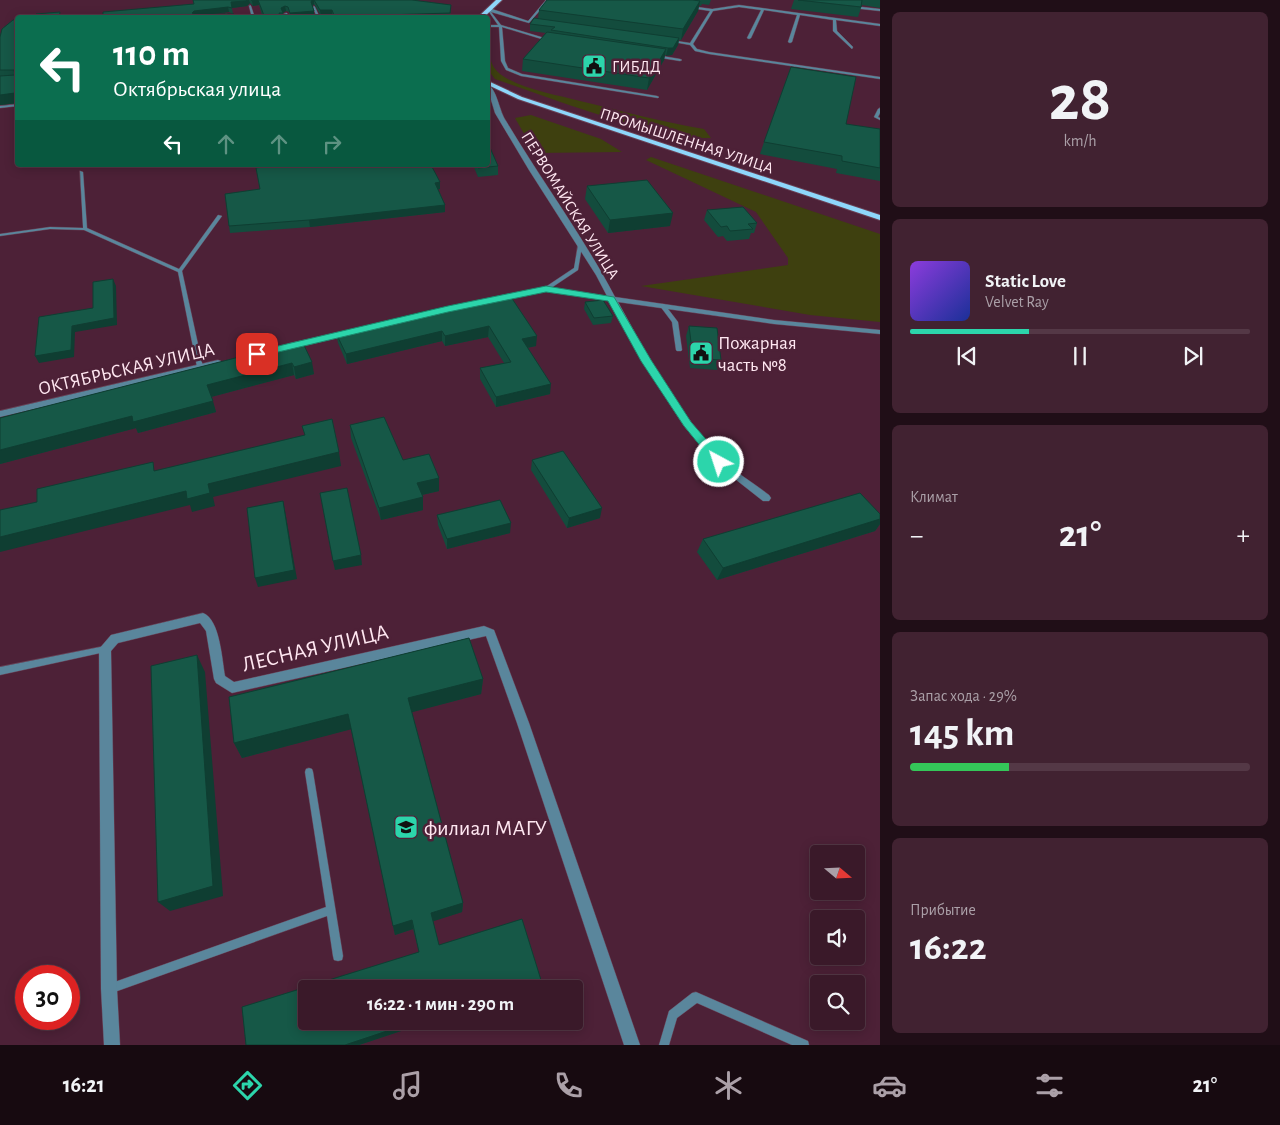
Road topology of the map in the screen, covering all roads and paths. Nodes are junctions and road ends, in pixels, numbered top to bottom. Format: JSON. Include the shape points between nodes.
{"nodes":[{"id":1,"x":499,"y":0,"type":"edge"},
{"id":2,"x":548,"y":0,"type":"edge"},
{"id":3,"x":250,"y":6,"type":"edge"},
{"id":4,"x":684,"y":6,"type":"edge"},
{"id":5,"x":845,"y":6,"type":"edge"},
{"id":6,"x":314,"y":7,"type":"edge"},
{"id":7,"x":763,"y":9,"type":"junction"},
{"id":8,"x":488,"y":10,"type":"junction"},
{"id":9,"x":712,"y":10,"type":"junction"},
{"id":10,"x":880,"y":10,"type":"edge"},
{"id":11,"x":798,"y":14,"type":"junction"},
{"id":12,"x":221,"y":15,"type":"edge"},
{"id":13,"x":231,"y":15,"type":"edge"},
{"id":14,"x":253,"y":15,"type":"edge"},
{"id":15,"x":318,"y":15,"type":"edge"},
{"id":16,"x":482,"y":15,"type":"edge"},
{"id":17,"x":834,"y":19,"type":"junction"},
{"id":18,"x":529,"y":22,"type":"junction"},
{"id":19,"x":538,"y":23,"type":"edge"},
{"id":20,"x":880,"y":25,"type":"edge"},
{"id":21,"x":490,"y":26,"type":"edge"},
{"id":22,"x":500,"y":26,"type":"junction"},
{"id":23,"x":749,"y":38,"type":"dead end"},
{"id":24,"x":663,"y":40,"type":"edge"},
{"id":25,"x":558,"y":41,"type":"edge"},
{"id":26,"x":790,"y":42,"type":"dead end"},
{"id":27,"x":691,"y":44,"type":"junction"},
{"id":28,"x":852,"y":48,"type":"dead end"},
{"id":29,"x":652,"y":56,"type":"edge"},
{"id":30,"x":680,"y":60,"type":"dead end"},
{"id":31,"x":880,"y":78,"type":"edge"},
{"id":32,"x":490,"y":86,"type":"edge"},
{"id":33,"x":490,"y":89,"type":"edge"},
{"id":34,"x":657,"y":97,"type":"dead end"},
{"id":35,"x":15,"y":106,"type":"edge"},
{"id":36,"x":0,"y":108,"type":"edge"},
{"id":37,"x":880,"y":109,"type":"edge"},
{"id":38,"x":880,"y":119,"type":"edge"},
{"id":39,"x":82,"y":172,"type":"dead end"},
{"id":40,"x":220,"y":216,"type":"dead end"},
{"id":41,"x":880,"y":218,"type":"edge"},
{"id":42,"x":85,"y":229,"type":"junction"},
{"id":43,"x":0,"y":235,"type":"edge"},
{"id":44,"x":580,"y":246,"type":"junction"},
{"id":45,"x":180,"y":271,"type":"junction"},
{"id":46,"x":546,"y":289,"type":"junction"},
{"id":47,"x":611,"y":298,"type":"junction"},
{"id":48,"x":492,"y":300,"type":"edge"},
{"id":49,"x":663,"y":306,"type":"junction"},
{"id":50,"x":362,"y":329,"type":"edge"},
{"id":51,"x":880,"y":332,"type":"edge"},
{"id":52,"x":286,"y":347,"type":"edge"},
{"id":53,"x":678,"y":350,"type":"dead end"},
{"id":54,"x":228,"y":360,"type":"edge"},
{"id":55,"x":200,"y":367,"type":"junction"},
{"id":56,"x":0,"y":414,"type":"edge"},
{"id":57,"x":766,"y":498,"type":"dead end"},
{"id":58,"x":105,"y":649,"type":"junction"},
{"id":59,"x":0,"y":671,"type":"edge"},
{"id":60,"x":309,"y":772,"type":"dead end"},
{"id":61,"x":331,"y":910,"type":"junction"},
{"id":62,"x":338,"y":956,"type":"dead end"},
{"id":63,"x":109,"y":989,"type":"junction"},
{"id":64,"x":112,"y":1045,"type":"edge"},
{"id":65,"x":632,"y":1045,"type":"edge"},
{"id":66,"x":664,"y":1045,"type":"edge"},
{"id":67,"x":804,"y":1045,"type":"edge"}],
"edges":[{"from":1,"to":8,"type":"main road"},
{"from":2,"to":18,"type":"lane"},
{"from":3,"to":14,"type":"lane"},
{"from":4,"to":9,"type":"lane"},
{"from":5,"to":10,"type":"lane"},
{"from":6,"to":15,"type":"lane"},
{"from":7,"to":9,"type":"lane","via":[[739,6]]},
{"from":7,"to":11,"type":"lane"},
{"from":7,"to":23,"type":"lane"},
{"from":8,"to":16,"type":"main road"},
{"from":8,"to":18,"type":"lane"},
{"from":8,"to":22,"type":"lane"},
{"from":9,"to":27,"type":"lane"},
{"from":11,"to":17,"type":"lane"},
{"from":11,"to":26,"type":"lane"},
{"from":12,"to":13,"type":"lane"},
{"from":17,"to":20,"type":"lane"},
{"from":17,"to":28,"type":"lane","via":[[835,31]]},
{"from":18,"to":19,"type":"lane"},
{"from":21,"to":22,"type":"lane"},
{"from":22,"to":25,"type":"lane"},
{"from":22,"to":34,"type":"lane","via":[[504,61],[508,69],[521,75]]},
{"from":24,"to":27,"type":"lane"},
{"from":27,"to":31,"type":"lane","via":[[696,50],[710,53]]},
{"from":29,"to":30,"type":"lane"},
{"from":32,"to":41,"type":"main road","name":"ПРОМЫШЛЕННАЯ УЛИЦА"},
{"from":33,"to":44,"type":"street","name":"ПЕРВОМАЙСКАЯ УЛИЦА","via":[[498,113]]},
{"from":35,"to":36,"type":"lane"},
{"from":37,"to":38,"type":"lane","via":[[876,117]]},
{"from":39,"to":42,"type":"lane"},
{"from":40,"to":45,"type":"lane"},
{"from":42,"to":43,"type":"lane","via":[[50,228]]},
{"from":42,"to":45,"type":"lane"},
{"from":44,"to":46,"type":"lane","via":[[576,269]]},
{"from":44,"to":47,"type":"street","name":"ПЕРВОМАЙСКАЯ УЛИЦА"},
{"from":45,"to":55,"type":"lane"},
{"from":46,"to":47,"type":"street"},
{"from":46,"to":48,"type":"street"},
{"from":47,"to":49,"type":"street"},
{"from":47,"to":57,"type":"street","name":"ПЕРВОМАЙСКАЯ УЛИЦА","via":[[646,361],[687,424],[719,462]]},
{"from":49,"to":51,"type":"street","via":[[774,322]]},
{"from":49,"to":53,"type":"lane","via":[[675,322]]},
{"from":50,"to":52,"type":"street"},
{"from":54,"to":55,"type":"street","name":"ОКТЯБРЬСКАЯ УЛИЦА"},
{"from":55,"to":56,"type":"street","name":"ОКТЯБРЬСКАЯ УЛИЦА"},
{"from":58,"to":59,"type":"lane"},
{"from":58,"to":63,"type":"street"},
{"from":58,"to":65,"type":"street","name":"ЛЕСНАЯ УЛИЦА","via":[[115,639],[203,618],[211,630],[220,679],[232,688],[484,631],[490,633]]},
{"from":60,"to":61,"type":"lane"},
{"from":61,"to":62,"type":"lane"},
{"from":61,"to":63,"type":"lane"},
{"from":63,"to":64,"type":"street"},
{"from":66,"to":67,"type":"lane","via":[[673,1015],[696,997]]}]}
